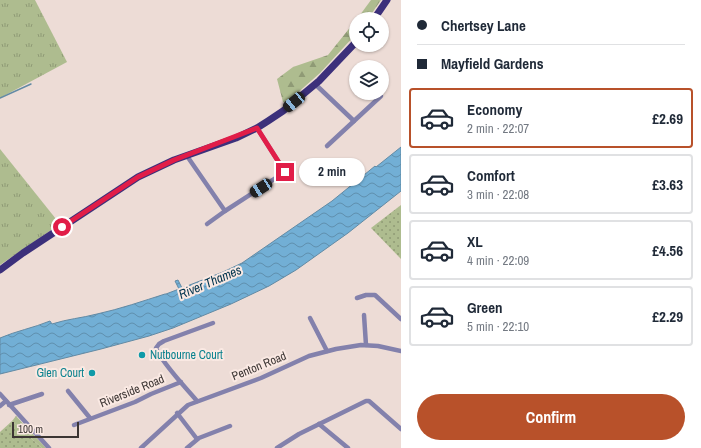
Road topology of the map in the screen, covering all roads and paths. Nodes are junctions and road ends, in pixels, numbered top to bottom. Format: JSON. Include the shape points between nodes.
{"nodes":[{"id":1,"x":387,"y":0,"type":"edge"},
{"id":2,"x":379,"y":12,"type":"edge"},
{"id":3,"x":349,"y":49,"type":"edge"},
{"id":4,"x":315,"y":84,"type":"junction"},
{"id":5,"x":377,"y":100,"type":"edge"},
{"id":6,"x":354,"y":121,"type":"junction"},
{"id":7,"x":257,"y":128,"type":"junction"},
{"id":8,"x":327,"y":146,"type":"dead end"},
{"id":9,"x":187,"y":156,"type":"junction"},
{"id":10,"x":224,"y":211,"type":"junction"},
{"id":11,"x":207,"y":224,"type":"dead end"},
{"id":12,"x":0,"y":270,"type":"edge"},
{"id":13,"x":358,"y":298,"type":"dead end"},
{"id":14,"x":364,"y":315,"type":"dead end"},
{"id":15,"x":310,"y":318,"type":"dead end"},
{"id":16,"x":401,"y":319,"type":"edge"},
{"id":17,"x":213,"y":323,"type":"dead end"},
{"id":18,"x":366,"y":345,"type":"junction"},
{"id":19,"x":327,"y":351,"type":"junction"},
{"id":20,"x":401,"y":351,"type":"edge"},
{"id":21,"x":181,"y":382,"type":"junction"},
{"id":22,"x":68,"y":391,"type":"dead end"},
{"id":23,"x":0,"y":394,"type":"edge"},
{"id":24,"x":42,"y":394,"type":"dead end"},
{"id":25,"x":197,"y":401,"type":"junction"},
{"id":26,"x":7,"y":403,"type":"junction"},
{"id":27,"x":0,"y":406,"type":"edge"},
{"id":28,"x":178,"y":413,"type":"junction"},
{"id":29,"x":90,"y":418,"type":"junction"},
{"id":30,"x":319,"y":424,"type":"junction"},
{"id":31,"x":74,"y":425,"type":"dead end"},
{"id":32,"x":227,"y":429,"type":"dead end"},
{"id":33,"x":401,"y":429,"type":"edge"},
{"id":34,"x":197,"y":439,"type":"junction"},
{"id":35,"x":50,"y":448,"type":"edge"},
{"id":36,"x":141,"y":448,"type":"edge"},
{"id":37,"x":187,"y":448,"type":"edge"},
{"id":38,"x":277,"y":448,"type":"edge"},
{"id":39,"x":348,"y":448,"type":"edge"}],
"edges":[{"from":1,"to":2,"type":"main road"},
{"from":3,"to":4,"type":"main road"},
{"from":4,"to":6,"type":"street"},
{"from":4,"to":7,"type":"main road","via":[[283,112]]},
{"from":5,"to":6,"type":"street"},
{"from":6,"to":8,"type":"street"},
{"from":7,"to":9,"type":"main road"},
{"from":7,"to":10,"type":"street","via":[[285,172]]},
{"from":9,"to":10,"type":"street"},
{"from":9,"to":12,"type":"main road","via":[[138,177]]},
{"from":10,"to":11,"type":"street"},
{"from":13,"to":16,"type":"street","via":[[375,295]]},
{"from":14,"to":18,"type":"street"},
{"from":15,"to":19,"type":"street"},
{"from":17,"to":21,"type":"street","name":"Riverside Road","via":[[164,341],[156,348]]},
{"from":18,"to":19,"type":"street","name":"Penton Road"},
{"from":18,"to":20,"type":"street","name":"Penton Road"},
{"from":19,"to":25,"type":"street","name":"Penton Road"},
{"from":21,"to":25,"type":"street","name":"Riverside Road"},
{"from":21,"to":29,"type":"street","name":"Riverside Road"},
{"from":22,"to":29,"type":"street","name":"Riverside Road"},
{"from":23,"to":26,"type":"street"},
{"from":24,"to":26,"type":"street"},
{"from":25,"to":28,"type":"street","name":"Penton Road"},
{"from":26,"to":27,"type":"street"},
{"from":26,"to":35,"type":"street"},
{"from":28,"to":34,"type":"street"},
{"from":28,"to":36,"type":"street","name":"Penton Road"},
{"from":29,"to":31,"type":"street","name":"Riverside Road"},
{"from":30,"to":33,"type":"street","via":[[369,401]]},
{"from":30,"to":38,"type":"street"},
{"from":30,"to":39,"type":"street"},
{"from":32,"to":34,"type":"street"},
{"from":34,"to":37,"type":"street"}]}
